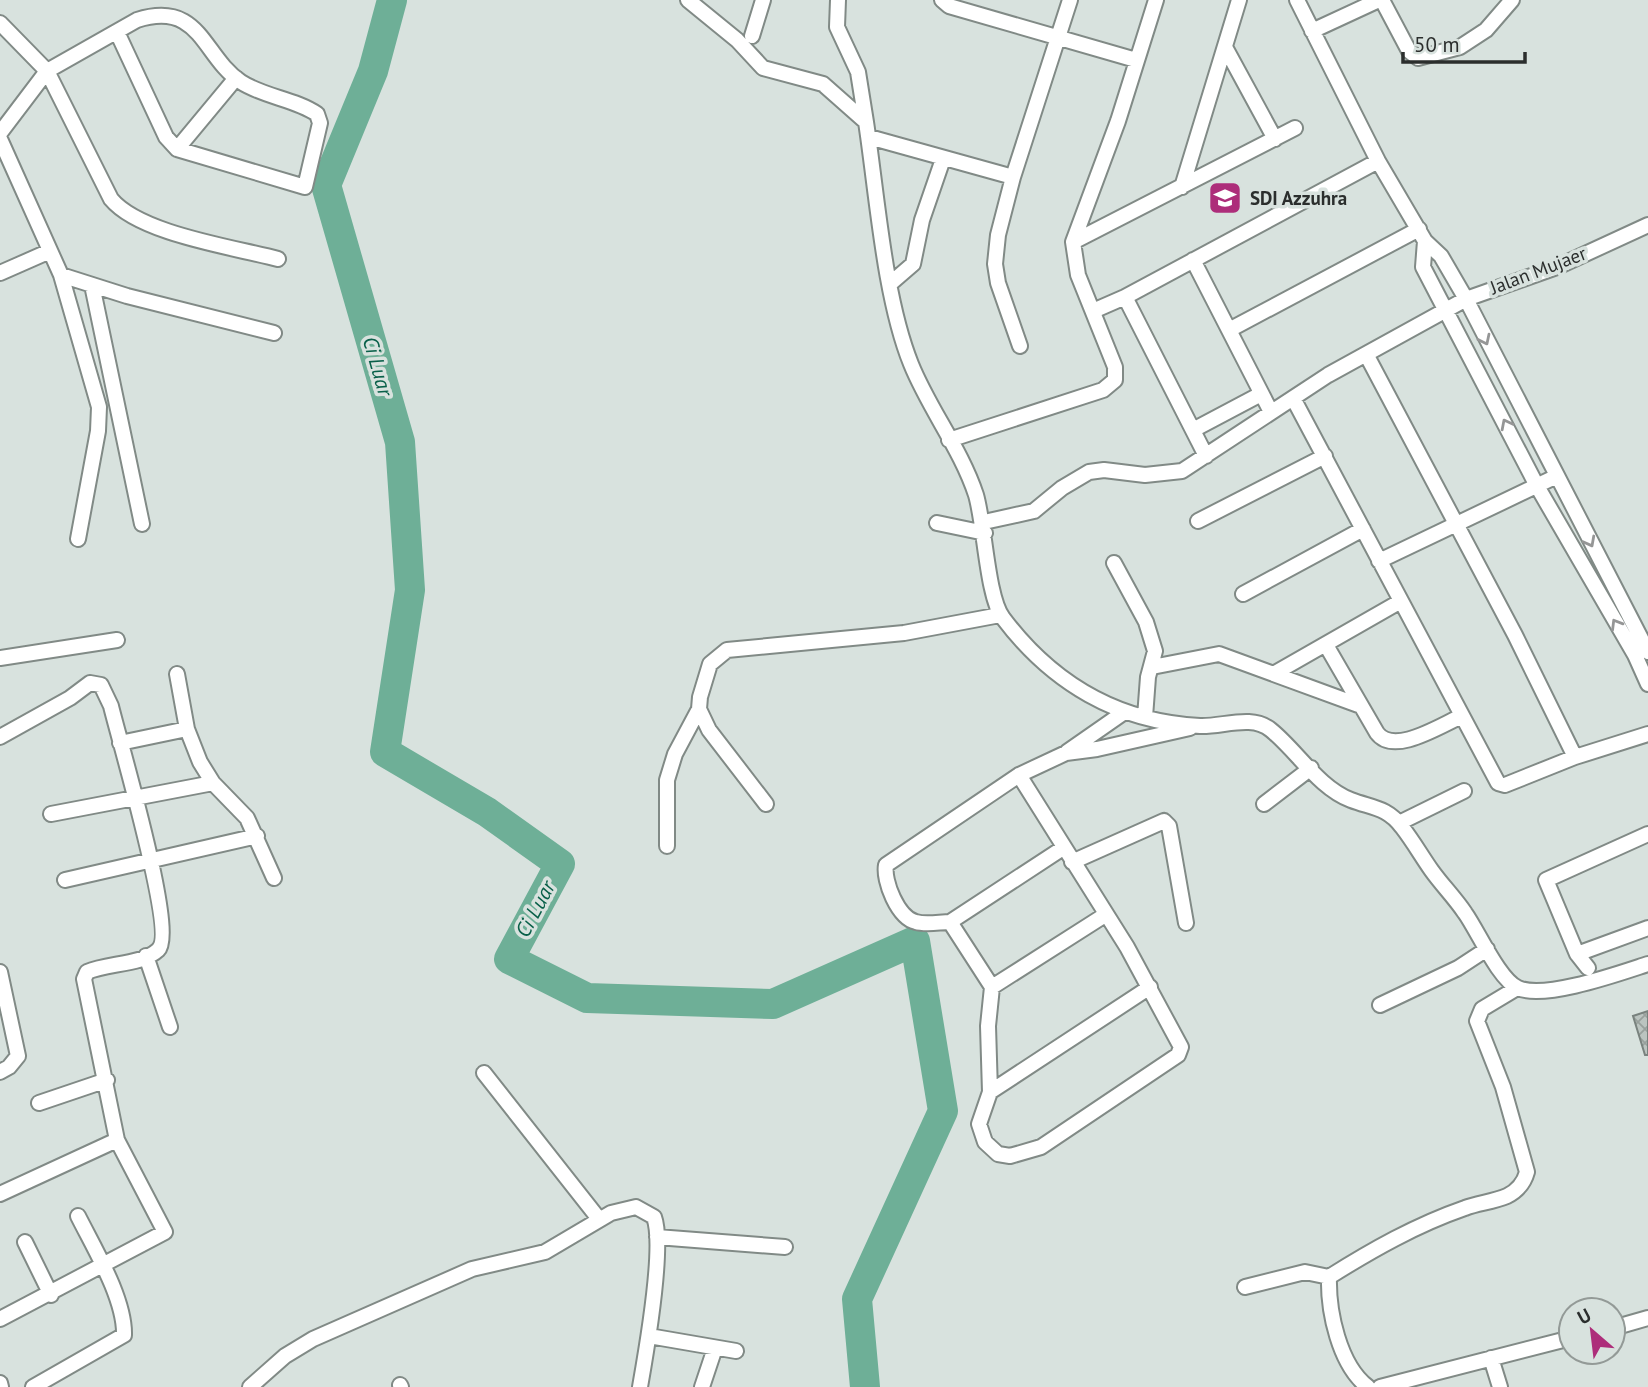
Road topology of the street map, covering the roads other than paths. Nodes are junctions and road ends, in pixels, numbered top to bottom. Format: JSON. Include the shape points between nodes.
{"nodes":[{"id":1,"x":688,"y":0,"type":"edge"},
{"id":2,"x":763,"y":0,"type":"edge"},
{"id":3,"x":838,"y":0,"type":"edge"},
{"id":4,"x":942,"y":0,"type":"edge"},
{"id":5,"x":1070,"y":0,"type":"edge"},
{"id":6,"x":1156,"y":0,"type":"edge"},
{"id":7,"x":1240,"y":0,"type":"edge"},
{"id":8,"x":1297,"y":0,"type":"edge"},
{"id":9,"x":1380,"y":0,"type":"edge"},
{"id":10,"x":1512,"y":0,"type":"edge"},
{"id":11,"x":0,"y":23,"type":"edge"},
{"id":12,"x":1312,"y":31,"type":"junction"},
{"id":13,"x":117,"y":32,"type":"junction"},
{"id":14,"x":752,"y":36,"type":"dead end"},
{"id":15,"x":1058,"y":36,"type":"junction"},
{"id":16,"x":1225,"y":47,"type":"junction"},
{"id":17,"x":1136,"y":60,"type":"junction"},
{"id":18,"x":47,"y":71,"type":"junction"},
{"id":19,"x":236,"y":78,"type":"junction"},
{"id":20,"x":866,"y":122,"type":"junction"},
{"id":21,"x":1295,"y":128,"type":"dead end"},
{"id":22,"x":0,"y":133,"type":"edge"},
{"id":23,"x":869,"y":138,"type":"junction"},
{"id":24,"x":0,"y":139,"type":"edge"},
{"id":25,"x":1275,"y":139,"type":"junction"},
{"id":26,"x":177,"y":149,"type":"junction"},
{"id":27,"x":943,"y":159,"type":"junction"},
{"id":28,"x":1378,"y":161,"type":"junction"},
{"id":29,"x":1013,"y":177,"type":"junction"},
{"id":30,"x":1182,"y":187,"type":"junction"},
{"id":31,"x":1648,"y":225,"type":"edge"},
{"id":32,"x":1422,"y":235,"type":"junction"},
{"id":33,"x":1073,"y":242,"type":"junction"},
{"id":34,"x":50,"y":251,"type":"junction"},
{"id":35,"x":278,"y":259,"type":"dead end"},
{"id":36,"x":1193,"y":260,"type":"junction"},
{"id":37,"x":0,"y":273,"type":"edge"},
{"id":38,"x":61,"y":275,"type":"junction"},
{"id":39,"x":891,"y":283,"type":"junction"},
{"id":40,"x":92,"y":285,"type":"junction"},
{"id":41,"x":1125,"y":297,"type":"junction"},
{"id":42,"x":1466,"y":299,"type":"junction"},
{"id":43,"x":1446,"y":309,"type":"junction"},
{"id":44,"x":1093,"y":311,"type":"junction"},
{"id":45,"x":1229,"y":330,"type":"junction"},
{"id":46,"x":274,"y":333,"type":"dead end"},
{"id":47,"x":1020,"y":346,"type":"dead end"},
{"id":48,"x":1370,"y":349,"type":"junction"},
{"id":49,"x":1261,"y":394,"type":"junction"},
{"id":50,"x":1293,"y":398,"type":"junction"},
{"id":51,"x":1271,"y":412,"type":"junction"},
{"id":52,"x":1193,"y":430,"type":"junction"},
{"id":53,"x":949,"y":440,"type":"junction"},
{"id":54,"x":1206,"y":456,"type":"junction"},
{"id":55,"x":1325,"y":456,"type":"junction"},
{"id":56,"x":1555,"y":477,"type":"junction"},
{"id":57,"x":1537,"y":486,"type":"junction"},
{"id":58,"x":1198,"y":521,"type":"dead end"},
{"id":59,"x":937,"y":523,"type":"dead end"},
{"id":60,"x":1455,"y":523,"type":"junction"},
{"id":61,"x":142,"y":524,"type":"dead end"},
{"id":62,"x":984,"y":528,"type":"junction"},
{"id":63,"x":1363,"y":529,"type":"junction"},
{"id":64,"x":78,"y":539,"type":"dead end"},
{"id":65,"x":1379,"y":561,"type":"junction"},
{"id":66,"x":1114,"y":563,"type":"dead end"},
{"id":67,"x":1242,"y":594,"type":"dead end"},
{"id":68,"x":1401,"y":601,"type":"junction"},
{"id":69,"x":1000,"y":615,"type":"junction"},
{"id":70,"x":117,"y":639,"type":"dead end"},
{"id":71,"x":1326,"y":645,"type":"junction"},
{"id":72,"x":1643,"y":652,"type":"edge"},
{"id":73,"x":0,"y":658,"type":"edge"},
{"id":74,"x":1152,"y":667,"type":"junction"},
{"id":75,"x":1275,"y":673,"type":"junction"},
{"id":76,"x":177,"y":674,"type":"dead end"},
{"id":77,"x":1648,"y":684,"type":"edge"},
{"id":78,"x":1361,"y":706,"type":"junction"},
{"id":79,"x":699,"y":709,"type":"junction"},
{"id":80,"x":1123,"y":713,"type":"junction"},
{"id":81,"x":1462,"y":716,"type":"junction"},
{"id":82,"x":1145,"y":717,"type":"junction"},
{"id":83,"x":1198,"y":726,"type":"junction"},
{"id":84,"x":187,"y":729,"type":"junction"},
{"id":85,"x":1648,"y":734,"type":"edge"},
{"id":86,"x":0,"y":737,"type":"edge"},
{"id":87,"x":120,"y":743,"type":"junction"},
{"id":88,"x":1066,"y":753,"type":"junction"},
{"id":89,"x":1574,"y":757,"type":"junction"},
{"id":90,"x":1311,"y":768,"type":"junction"},
{"id":91,"x":1019,"y":775,"type":"junction"},
{"id":92,"x":213,"y":783,"type":"junction"},
{"id":93,"x":1464,"y":791,"type":"dead end"},
{"id":94,"x":135,"y":798,"type":"junction"},
{"id":95,"x":766,"y":804,"type":"dead end"},
{"id":96,"x":1264,"y":804,"type":"dead end"},
{"id":97,"x":51,"y":814,"type":"dead end"},
{"id":98,"x":1399,"y":823,"type":"junction"},
{"id":99,"x":1648,"y":834,"type":"edge"},
{"id":100,"x":257,"y":836,"type":"junction"},
{"id":101,"x":667,"y":846,"type":"dead end"},
{"id":102,"x":1062,"y":848,"type":"junction"},
{"id":103,"x":150,"y":860,"type":"junction"},
{"id":104,"x":1072,"y":862,"type":"junction"},
{"id":105,"x":274,"y":877,"type":"dead end"},
{"id":106,"x":65,"y":880,"type":"dead end"},
{"id":107,"x":1105,"y":915,"type":"junction"},
{"id":108,"x":950,"y":922,"type":"junction"},
{"id":109,"x":1186,"y":923,"type":"dead end"},
{"id":110,"x":1648,"y":929,"type":"edge"},
{"id":111,"x":1487,"y":948,"type":"junction"},
{"id":112,"x":1577,"y":954,"type":"junction"},
{"id":113,"x":146,"y":957,"type":"junction"},
{"id":114,"x":1648,"y":964,"type":"edge"},
{"id":115,"x":1588,"y":968,"type":"dead end"},
{"id":116,"x":0,"y":973,"type":"edge"},
{"id":117,"x":992,"y":987,"type":"junction"},
{"id":118,"x":1150,"y":987,"type":"junction"},
{"id":119,"x":1517,"y":988,"type":"junction"},
{"id":120,"x":1380,"y":1005,"type":"dead end"},
{"id":121,"x":170,"y":1027,"type":"dead end"},
{"id":122,"x":0,"y":1072,"type":"edge"},
{"id":123,"x":484,"y":1073,"type":"dead end"},
{"id":124,"x":107,"y":1080,"type":"junction"},
{"id":125,"x":990,"y":1092,"type":"junction"},
{"id":126,"x":39,"y":1103,"type":"dead end"},
{"id":127,"x":117,"y":1140,"type":"junction"},
{"id":128,"x":0,"y":1194,"type":"edge"},
{"id":129,"x":78,"y":1216,"type":"dead end"},
{"id":130,"x":599,"y":1219,"type":"junction"},
{"id":131,"x":657,"y":1237,"type":"junction"},
{"id":132,"x":25,"y":1242,"type":"dead end"},
{"id":133,"x":785,"y":1247,"type":"dead end"},
{"id":134,"x":103,"y":1266,"type":"junction"},
{"id":135,"x":1329,"y":1277,"type":"junction"},
{"id":136,"x":1245,"y":1287,"type":"dead end"},
{"id":137,"x":51,"y":1294,"type":"junction"},
{"id":138,"x":1648,"y":1318,"type":"edge"},
{"id":139,"x":0,"y":1319,"type":"edge"},
{"id":140,"x":1627,"y":1324,"type":"edge"},
{"id":141,"x":649,"y":1336,"type":"junction"},
{"id":142,"x":1557,"y":1342,"type":"edge"},
{"id":143,"x":715,"y":1348,"type":"junction"},
{"id":144,"x":736,"y":1351,"type":"dead end"},
{"id":145,"x":1491,"y":1358,"type":"junction"},
{"id":146,"x":1408,"y":1383,"type":"edge"},
{"id":147,"x":33,"y":1387,"type":"edge"},
{"id":148,"x":250,"y":1387,"type":"edge"},
{"id":149,"x":640,"y":1387,"type":"edge"},
{"id":150,"x":702,"y":1387,"type":"edge"},
{"id":151,"x":1368,"y":1387,"type":"edge"},
{"id":152,"x":1380,"y":1387,"type":"edge"},
{"id":153,"x":1500,"y":1387,"type":"edge"}],
"edges":[{"from":1,"to":20,"type":"street","via":[[763,68],[823,84]]},
{"from":2,"to":14,"type":"street"},
{"from":3,"to":20,"type":"street","via":[[837,27],[858,72]]},
{"from":4,"to":15,"type":"street","via":[[949,6]]},
{"from":5,"to":15,"type":"street"},
{"from":6,"to":17,"type":"street"},
{"from":7,"to":16,"type":"street"},
{"from":8,"to":12,"type":"street"},
{"from":9,"to":10,"type":"street","via":[[1409,51],[1418,58],[1460,47],[1486,30]]},
{"from":9,"to":12,"type":"street"},
{"from":11,"to":18,"type":"street"},
{"from":12,"to":28,"type":"street"},
{"from":13,"to":18,"type":"street"},
{"from":13,"to":19,"type":"street","via":[[151,14],[167,12],[184,18],[201,32]]},
{"from":13,"to":26,"type":"street","via":[[166,137]]},
{"from":15,"to":17,"type":"street"},
{"from":15,"to":29,"type":"street"},
{"from":16,"to":25,"type":"street"},
{"from":16,"to":30,"type":"street"},
{"from":17,"to":33,"type":"street"},
{"from":18,"to":22,"type":"street"},
{"from":18,"to":35,"type":"street","via":[[121,211],[154,227]]},
{"from":19,"to":26,"type":"street"},
{"from":19,"to":26,"type":"street","via":[[314,112],[319,119],[305,187]]},
{"from":20,"to":23,"type":"street"},
{"from":21,"to":25,"type":"street"},
{"from":23,"to":27,"type":"street"},
{"from":23,"to":39,"type":"street"},
{"from":24,"to":34,"type":"street"},
{"from":25,"to":30,"type":"street"},
{"from":27,"to":29,"type":"street"},
{"from":27,"to":39,"type":"street","via":[[912,264]]},
{"from":28,"to":32,"type":"street"},
{"from":28,"to":36,"type":"street"},
{"from":29,"to":47,"type":"street","via":[[995,264]]},
{"from":30,"to":33,"type":"street"},
{"from":31,"to":42,"type":"street","name":"Jalan Mujaer","via":[[1558,267]]},
{"from":32,"to":42,"type":"street","via":[[1441,256]]},
{"from":32,"to":43,"type":"street","via":[[1423,267]]},
{"from":32,"to":45,"type":"street"},
{"from":33,"to":44,"type":"street","via":[[1078,275]]},
{"from":34,"to":37,"type":"street"},
{"from":34,"to":38,"type":"street"},
{"from":36,"to":41,"type":"street"},
{"from":36,"to":45,"type":"street"},
{"from":38,"to":40,"type":"street"},
{"from":38,"to":64,"type":"street","via":[[99,407]]},
{"from":39,"to":53,"type":"street","via":[[910,362]]},
{"from":40,"to":46,"type":"street"},
{"from":40,"to":61,"type":"street"},
{"from":41,"to":44,"type":"street"},
{"from":41,"to":52,"type":"street"},
{"from":42,"to":43,"type":"street","name":"Jalan Mujaer"},
{"from":42,"to":56,"type":"street","one_way":true},
{"from":43,"to":48,"type":"street","name":"Jalan Mujaer"},
{"from":57,"to":43,"type":"street","one_way":true},
{"from":44,"to":53,"type":"street","via":[[1115,368],[1111,385]]},
{"from":45,"to":49,"type":"street"},
{"from":48,"to":50,"type":"street","name":"Jalan Mujaer"},
{"from":48,"to":60,"type":"street"},
{"from":49,"to":51,"type":"street"},
{"from":49,"to":52,"type":"street"},
{"from":50,"to":51,"type":"street","name":"Jalan Mujaer"},
{"from":50,"to":55,"type":"street"},
{"from":51,"to":54,"type":"street","name":"Jalan Mujaer"},
{"from":52,"to":54,"type":"street"},
{"from":53,"to":62,"type":"street","via":[[974,490]]},
{"from":54,"to":62,"type":"street","name":"Jalan Mujaer","via":[[1168,474],[1089,472],[1034,511]]},
{"from":55,"to":58,"type":"street"},
{"from":55,"to":63,"type":"street"},
{"from":56,"to":57,"type":"street"},
{"from":56,"to":72,"type":"street","one_way":true},
{"from":57,"to":60,"type":"street"},
{"from":72,"to":57,"type":"street","one_way":true},
{"from":59,"to":62,"type":"street"},
{"from":60,"to":65,"type":"street"},
{"from":60,"to":89,"type":"street"},
{"from":62,"to":69,"type":"street"},
{"from":63,"to":65,"type":"street"},
{"from":63,"to":67,"type":"street"},
{"from":65,"to":68,"type":"street"},
{"from":66,"to":74,"type":"street","via":[[1153,639],[1156,656]]},
{"from":68,"to":71,"type":"street"},
{"from":68,"to":81,"type":"street"},
{"from":69,"to":79,"type":"street","via":[[904,633],[727,650],[710,664]]},
{"from":69,"to":80,"type":"street","via":[[1035,654],[1072,684]]},
{"from":70,"to":73,"type":"street"},
{"from":71,"to":75,"type":"street"},
{"from":71,"to":78,"type":"street"},
{"from":72,"to":77,"type":"street"},
{"from":74,"to":75,"type":"street","via":[[1219,654]]},
{"from":74,"to":82,"type":"street"},
{"from":75,"to":78,"type":"street"},
{"from":76,"to":84,"type":"street"},
{"from":78,"to":81,"type":"street","via":[[1381,738],[1392,744]]},
{"from":79,"to":95,"type":"street","via":[[709,730]]},
{"from":79,"to":101,"type":"street","via":[[667,780]]},
{"from":80,"to":82,"type":"street"},
{"from":80,"to":88,"type":"street"},
{"from":81,"to":89,"type":"street","via":[[1501,785]]},
{"from":82,"to":83,"type":"street"},
{"from":83,"to":88,"type":"street"},
{"from":83,"to":90,"type":"street","via":[[1244,722],[1267,726]]},
{"from":84,"to":87,"type":"street"},
{"from":84,"to":92,"type":"street"},
{"from":85,"to":89,"type":"street"},
{"from":86,"to":87,"type":"street","via":[[96,682],[111,706]]},
{"from":87,"to":94,"type":"street"},
{"from":88,"to":91,"type":"street"},
{"from":90,"to":96,"type":"street"},
{"from":90,"to":98,"type":"street","via":[[1350,800],[1381,807]]},
{"from":91,"to":102,"type":"street"},
{"from":91,"to":108,"type":"street","via":[[886,865],[886,883],[908,918],[918,923]]},
{"from":92,"to":94,"type":"street"},
{"from":92,"to":100,"type":"street","via":[[239,806]]},
{"from":93,"to":98,"type":"street"},
{"from":94,"to":97,"type":"street"},
{"from":94,"to":103,"type":"street"},
{"from":98,"to":111,"type":"street"},
{"from":99,"to":112,"type":"street","via":[[1546,880]]},
{"from":100,"to":103,"type":"street"},
{"from":100,"to":105,"type":"street"},
{"from":102,"to":104,"type":"street"},
{"from":102,"to":108,"type":"street"},
{"from":103,"to":106,"type":"street"},
{"from":103,"to":113,"type":"street","via":[[164,934],[159,950]]},
{"from":104,"to":107,"type":"street"},
{"from":104,"to":109,"type":"street","via":[[1164,821],[1170,826]]},
{"from":107,"to":117,"type":"street"},
{"from":107,"to":118,"type":"street"},
{"from":108,"to":117,"type":"street"},
{"from":110,"to":112,"type":"street"},
{"from":111,"to":119,"type":"street"},
{"from":111,"to":120,"type":"street","via":[[1458,968]]},
{"from":112,"to":115,"type":"street"},
{"from":113,"to":121,"type":"street"},
{"from":113,"to":124,"type":"street","via":[[96,968],[84,979]]},
{"from":114,"to":119,"type":"street","via":[[1577,985]]},
{"from":116,"to":122,"type":"street","via":[[18,1056]]},
{"from":117,"to":125,"type":"street"},
{"from":118,"to":125,"type":"street"},
{"from":118,"to":125,"type":"street","via":[[1180,1042],[1178,1055],[1041,1147],[1010,1156],[991,1149],[979,1133]]},
{"from":119,"to":135,"type":"street","via":[[1482,1009],[1477,1021],[1503,1087],[1527,1172],[1525,1180],[1507,1196],[1416,1227]]},
{"from":123,"to":130,"type":"street"},
{"from":124,"to":126,"type":"street"},
{"from":124,"to":127,"type":"street"},
{"from":127,"to":128,"type":"street"},
{"from":127,"to":134,"type":"street","via":[[165,1231]]},
{"from":129,"to":134,"type":"street"},
{"from":130,"to":131,"type":"street","via":[[636,1207],[654,1217]]},
{"from":130,"to":148,"type":"street","via":[[545,1252],[472,1269],[313,1339]]},
{"from":131,"to":133,"type":"street"},
{"from":131,"to":141,"type":"street"},
{"from":132,"to":137,"type":"street"},
{"from":134,"to":137,"type":"street"},
{"from":134,"to":147,"type":"street","via":[[124,1335]]},
{"from":135,"to":136,"type":"street","via":[[1305,1272]]},
{"from":135,"to":151,"type":"street","via":[[1332,1321],[1352,1369]]},
{"from":137,"to":139,"type":"street"},
{"from":138,"to":140,"type":"street"},
{"from":141,"to":143,"type":"street"},
{"from":141,"to":149,"type":"street"},
{"from":142,"to":145,"type":"street"},
{"from":143,"to":144,"type":"street"},
{"from":143,"to":150,"type":"street"},
{"from":145,"to":146,"type":"street"},
{"from":145,"to":153,"type":"street"},
{"from":146,"to":152,"type":"street"}]}
